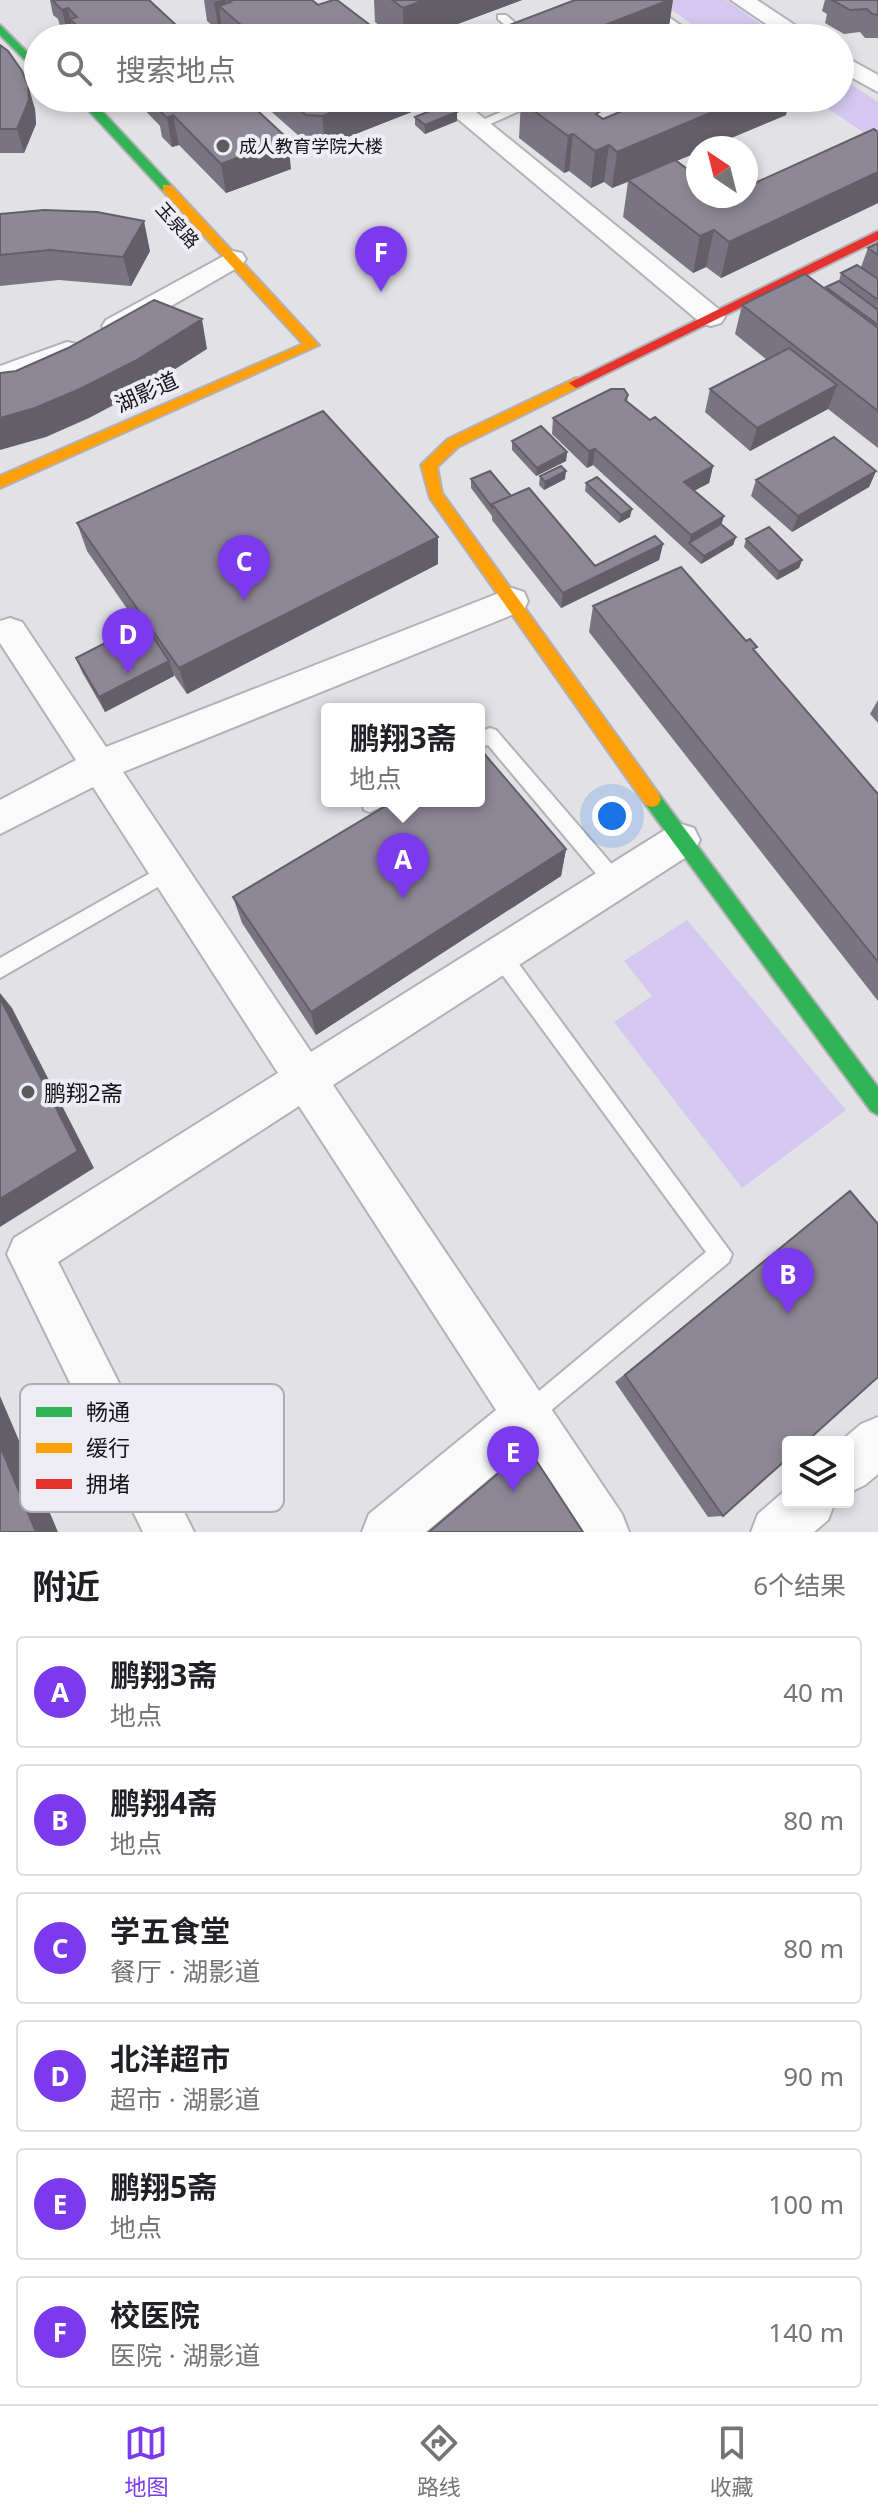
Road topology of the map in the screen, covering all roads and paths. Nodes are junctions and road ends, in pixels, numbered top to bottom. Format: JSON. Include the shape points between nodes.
{"nodes":[{"id":1,"x":637,"y":0,"type":"edge"},
{"id":2,"x":742,"y":0,"type":"edge"},
{"id":3,"x":0,"y":8,"type":"edge"},
{"id":4,"x":502,"y":17,"type":"dead end"},
{"id":5,"x":528,"y":21,"type":"edge"},
{"id":6,"x":510,"y":24,"type":"edge"},
{"id":7,"x":521,"y":24,"type":"edge"},
{"id":8,"x":672,"y":24,"type":"edge"},
{"id":9,"x":781,"y":24,"type":"edge"},
{"id":10,"x":0,"y":28,"type":"edge"},
{"id":11,"x":24,"y":34,"type":"edge"},
{"id":12,"x":24,"y":55,"type":"edge"},
{"id":13,"x":854,"y":70,"type":"edge"},
{"id":14,"x":878,"y":85,"type":"edge"},
{"id":15,"x":77,"y":112,"type":"edge"},
{"id":16,"x":95,"y":112,"type":"edge"},
{"id":17,"x":462,"y":112,"type":"edge"},
{"id":18,"x":509,"y":112,"type":"edge"},
{"id":19,"x":477,"y":125,"type":"junction"},
{"id":20,"x":878,"y":235,"type":"edge"},
{"id":21,"x":225,"y":264,"type":"junction"},
{"id":22,"x":711,"y":317,"type":"junction"},
{"id":23,"x":312,"y":345,"type":"joint"},
{"id":24,"x":294,"y":352,"type":"junction"},
{"id":25,"x":0,"y":377,"type":"edge"},
{"id":26,"x":0,"y":482,"type":"edge"},
{"id":27,"x":512,"y":601,"type":"junction"},
{"id":28,"x":10,"y":631,"type":"dead end"},
{"id":29,"x":485,"y":738,"type":"edge"},
{"id":30,"x":98,"y":766,"type":"junction"},
{"id":31,"x":0,"y":818,"type":"edge"},
{"id":32,"x":681,"y":840,"type":"junction"},
{"id":33,"x":168,"y":871,"type":"junction"},
{"id":34,"x":615,"y":882,"type":"junction"},
{"id":35,"x":500,"y":955,"type":"junction"},
{"id":36,"x":0,"y":969,"type":"edge"},
{"id":37,"x":305,"y":1078,"type":"junction"},
{"id":38,"x":878,"y":1104,"type":"edge"},
{"id":39,"x":95,"y":1384,"type":"edge"},
{"id":40,"x":527,"y":1416,"type":"junction"},
{"id":41,"x":878,"y":1441,"type":"edge"},
{"id":42,"x":854,"y":1463,"type":"edge"},
{"id":43,"x":803,"y":1508,"type":"edge"},
{"id":44,"x":159,"y":1512,"type":"edge"},
{"id":45,"x":169,"y":1532,"type":"edge"},
{"id":46,"x":387,"y":1532,"type":"edge"},
{"id":47,"x":604,"y":1532,"type":"edge"},
{"id":48,"x":776,"y":1532,"type":"edge"}],
"edges":[{"from":1,"to":8,"type":"lane"},
{"from":2,"to":9,"type":"street"},
{"from":3,"to":11,"type":"street"},
{"from":4,"to":6,"type":"lane"},
{"from":5,"to":7,"type":"lane"},
{"from":10,"to":12,"type":"street"},
{"from":13,"to":14,"type":"street"},
{"from":15,"to":21,"type":"street","name":"玉泉路"},
{"from":16,"to":21,"type":"street","name":"玉泉路"},
{"from":17,"to":19,"type":"street"},
{"from":18,"to":19,"type":"lane"},
{"from":19,"to":22,"type":"street"},
{"from":20,"to":22,"type":"street"},
{"from":21,"to":23,"type":"street","name":"玉泉路"},
{"from":21,"to":24,"type":"street","name":"玉泉路"},
{"from":21,"to":25,"type":"street","via":[[86,343]]},
{"from":22,"to":27,"type":"street","via":[[453,443],[429,465],[435,494]]},
{"from":23,"to":24,"type":"street","name":"湖影道"},
{"from":24,"to":26,"type":"street","name":"湖影道"},
{"from":27,"to":30,"type":"street"},
{"from":27,"to":32,"type":"street"},
{"from":28,"to":30,"type":"street"},
{"from":29,"to":34,"type":"lane","via":[[490,735]]},
{"from":30,"to":31,"type":"street"},
{"from":30,"to":33,"type":"street"},
{"from":32,"to":34,"type":"street"},
{"from":32,"to":38,"type":"street"},
{"from":33,"to":36,"type":"lane"},
{"from":33,"to":37,"type":"street"},
{"from":34,"to":35,"type":"street"},
{"from":35,"to":37,"type":"street"},
{"from":35,"to":40,"type":"lane","via":[[721,1254]]},
{"from":37,"to":39,"type":"street","via":[[30,1254]]},
{"from":37,"to":40,"type":"street"},
{"from":40,"to":46,"type":"street"},
{"from":40,"to":47,"type":"street"},
{"from":41,"to":42,"type":"street"},
{"from":43,"to":48,"type":"street"},
{"from":44,"to":45,"type":"street"}]}
